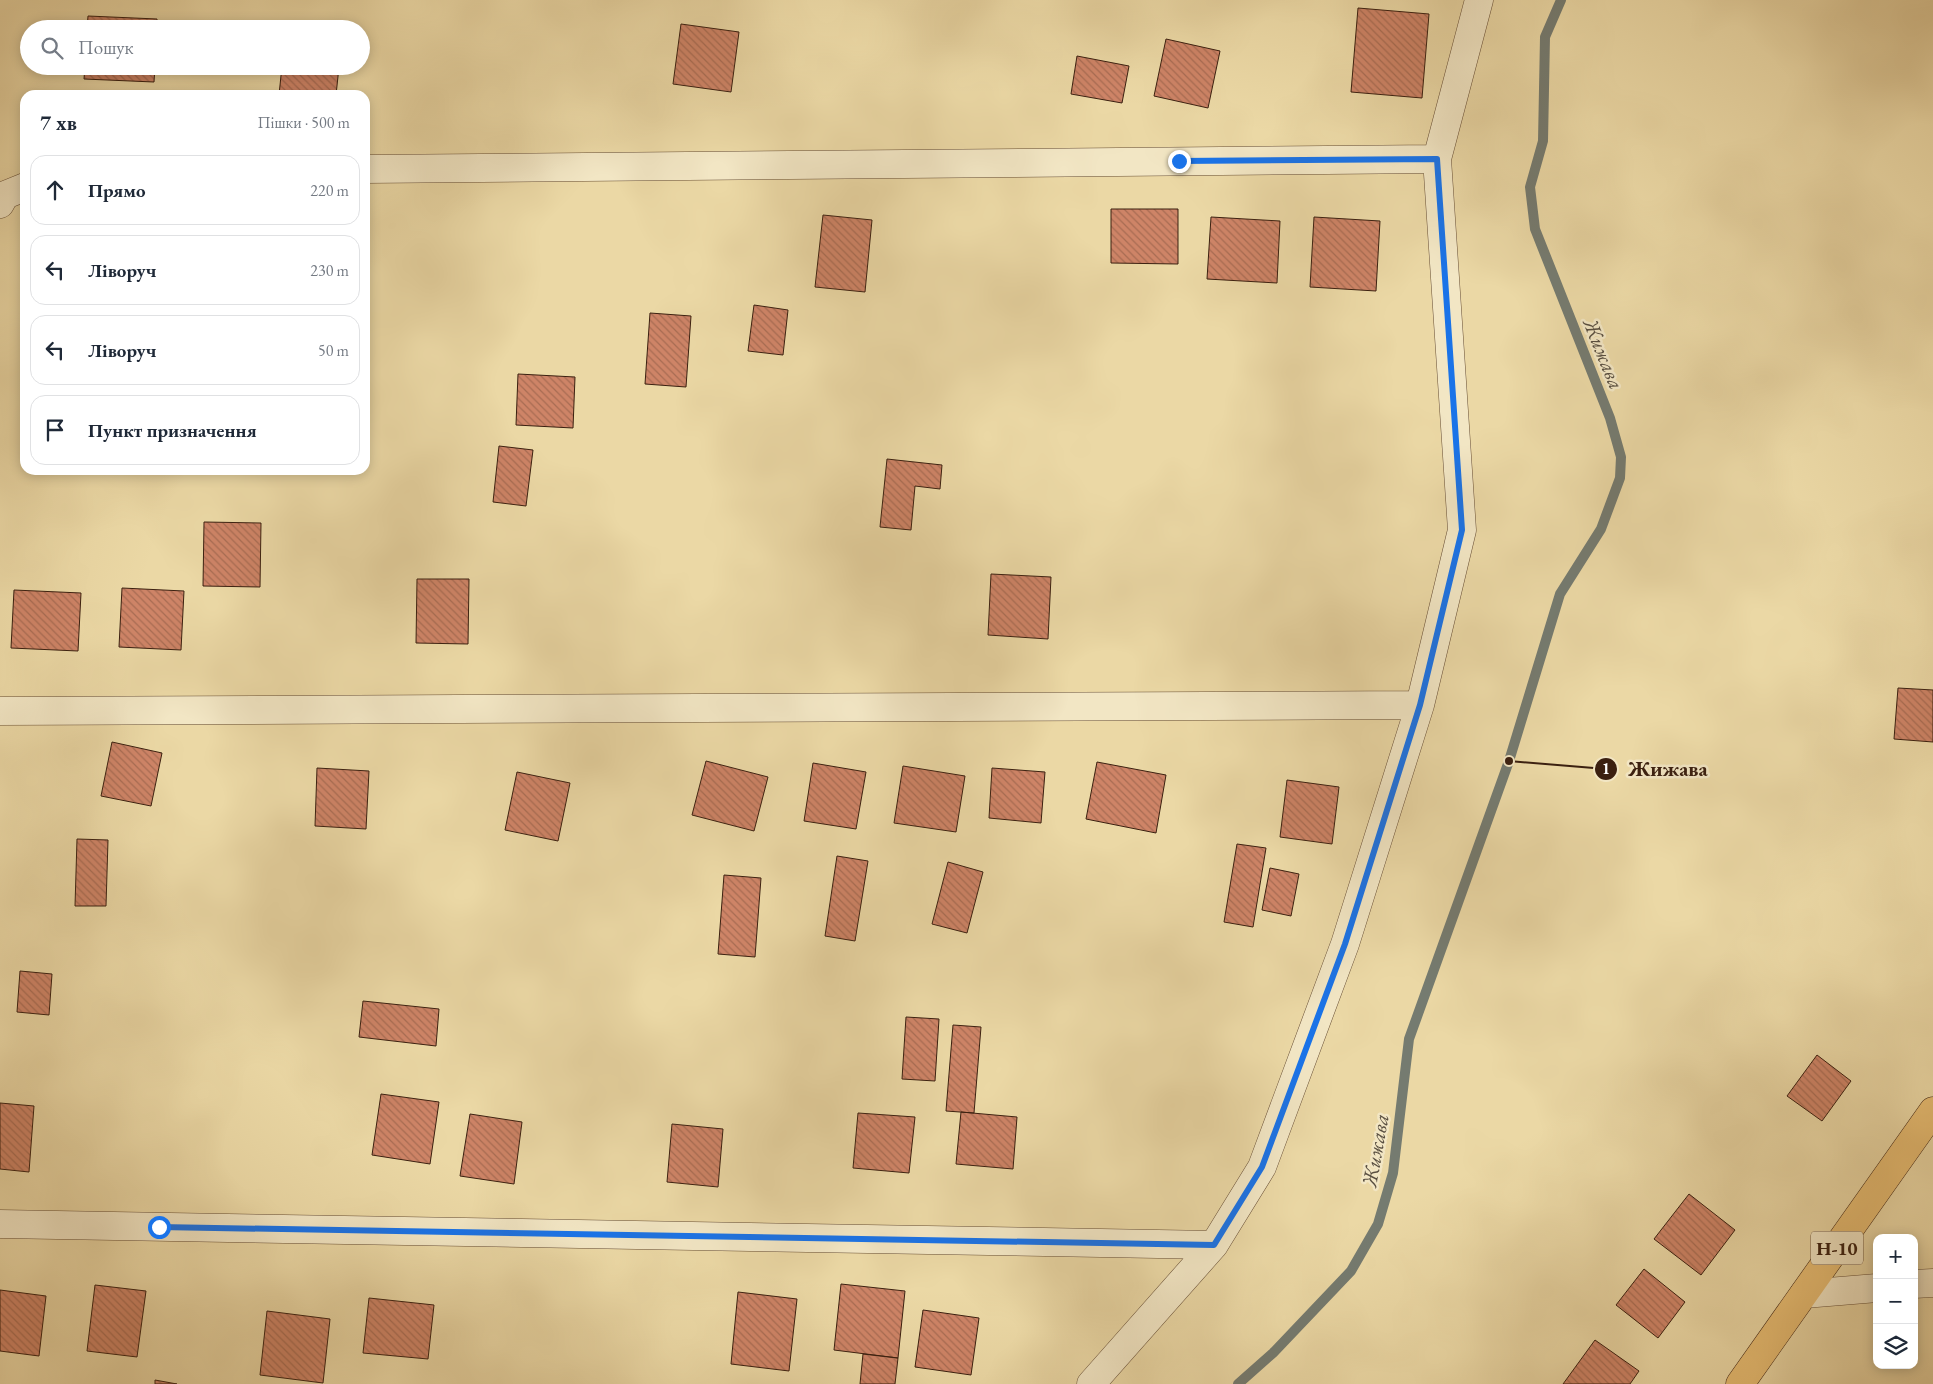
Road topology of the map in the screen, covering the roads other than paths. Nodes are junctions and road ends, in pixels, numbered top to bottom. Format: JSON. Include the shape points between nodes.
{"nodes":[{"id":1,"x":1478,"y":0,"type":"edge"},
{"id":2,"x":1437,"y":159,"type":"junction"},
{"id":3,"x":370,"y":169,"type":"edge"},
{"id":4,"x":20,"y":189,"type":"edge"},
{"id":5,"x":0,"y":204,"type":"edge"},
{"id":6,"x":1420,"y":705,"type":"junction"},
{"id":7,"x":0,"y":711,"type":"edge"},
{"id":8,"x":1933,"y":1110,"type":"edge"},
{"id":9,"x":0,"y":1224,"type":"edge"},
{"id":10,"x":1214,"y":1245,"type":"junction"},
{"id":11,"x":1933,"y":1283,"type":"edge"},
{"id":12,"x":1918,"y":1284,"type":"edge"},
{"id":13,"x":1873,"y":1288,"type":"edge"},
{"id":14,"x":1804,"y":1294,"type":"junction"},
{"id":15,"x":1091,"y":1384,"type":"edge"},
{"id":16,"x":1740,"y":1384,"type":"edge"}],
"edges":[{"from":1,"to":2,"type":"street"},
{"from":2,"to":3,"type":"street"},
{"from":2,"to":6,"type":"street","via":[[1462,530]]},
{"from":4,"to":5,"type":"street","via":[[5,195]]},
{"from":6,"to":7,"type":"street"},
{"from":6,"to":10,"type":"street","via":[[1345,944],[1262,1167]]},
{"from":8,"to":14,"type":"main road","number":"Н-10"},
{"from":9,"to":10,"type":"street"},
{"from":10,"to":15,"type":"street"},
{"from":11,"to":12,"type":"street"},
{"from":13,"to":14,"type":"street"},
{"from":14,"to":16,"type":"main road","number":"Н-10"}]}
